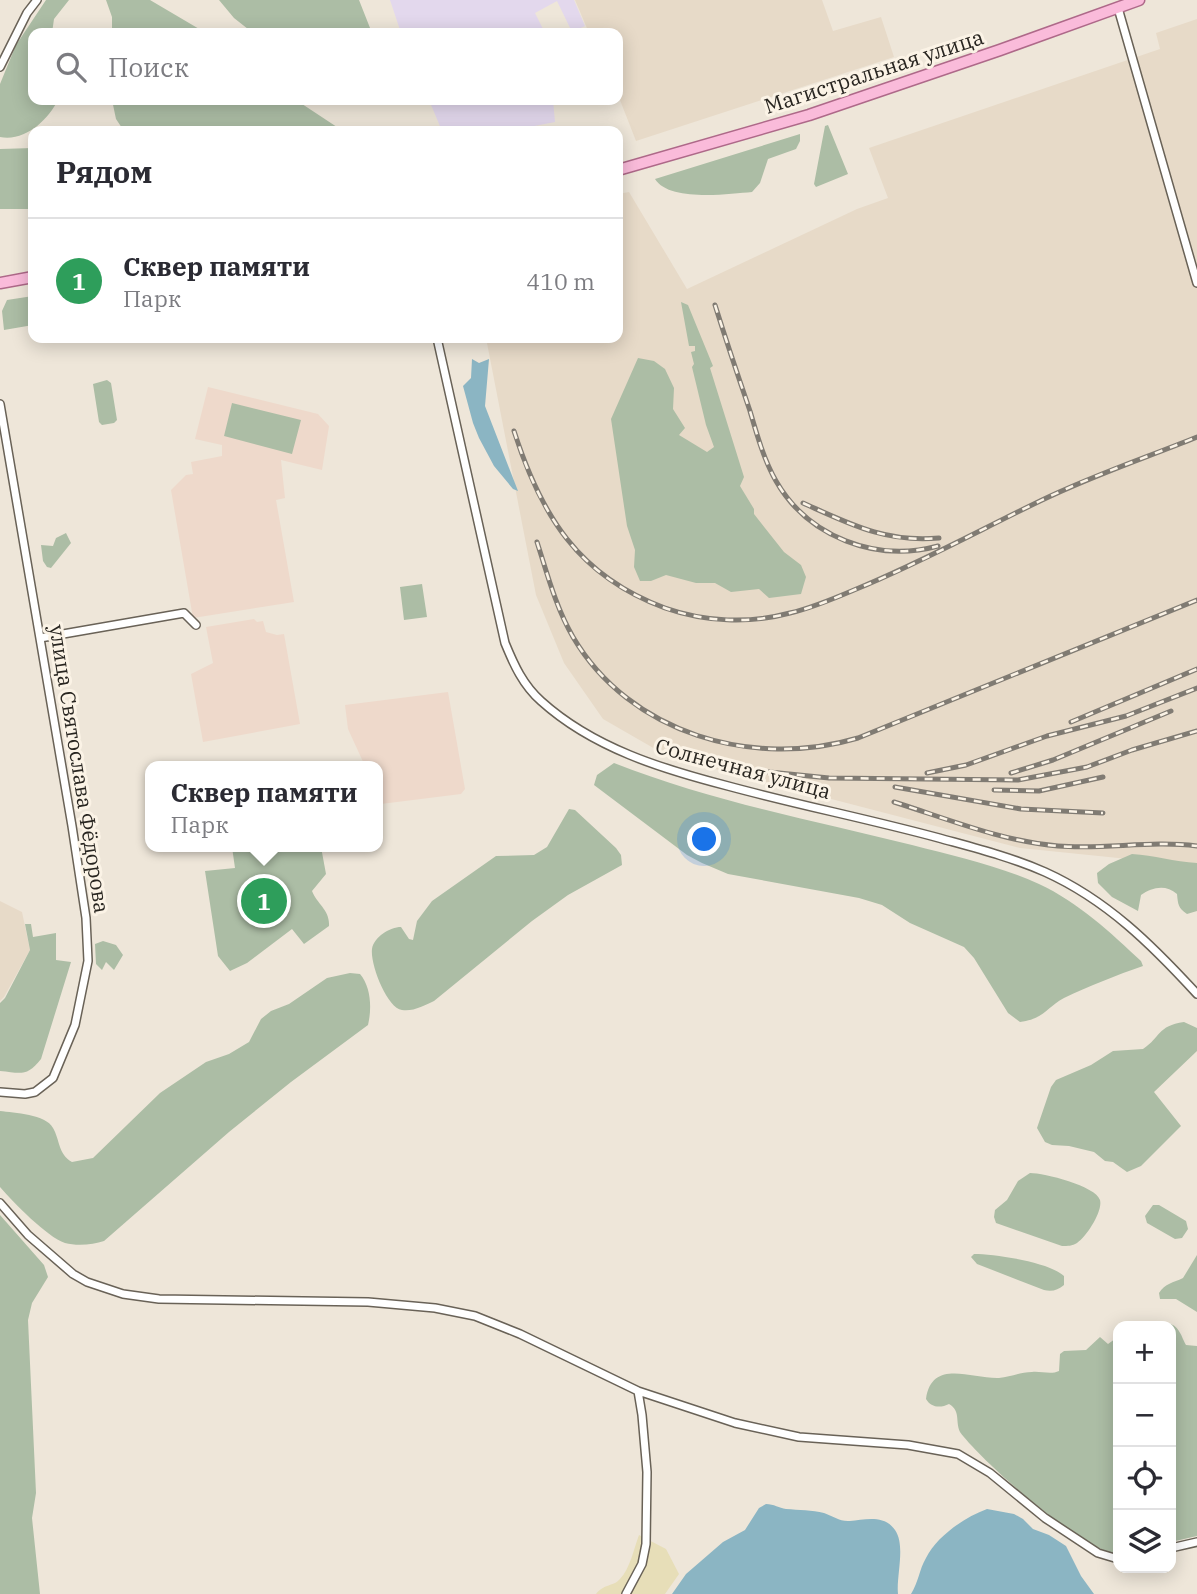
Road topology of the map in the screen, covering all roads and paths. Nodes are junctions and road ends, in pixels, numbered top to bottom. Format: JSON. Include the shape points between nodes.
{"nodes":[{"id":1,"x":37,"y":0,"type":"edge"},
{"id":2,"x":1139,"y":0,"type":"edge"},
{"id":3,"x":1118,"y":8,"type":"junction"},
{"id":4,"x":0,"y":67,"type":"edge"},
{"id":5,"x":623,"y":169,"type":"edge"},
{"id":6,"x":28,"y":278,"type":"edge"},
{"id":7,"x":0,"y":283,"type":"edge"},
{"id":8,"x":1197,"y":284,"type":"edge"},
{"id":9,"x":438,"y":343,"type":"edge"},
{"id":10,"x":0,"y":404,"type":"edge"},
{"id":11,"x":196,"y":625,"type":"dead end"},
{"id":12,"x":40,"y":638,"type":"junction"},
{"id":13,"x":1197,"y":994,"type":"edge"},
{"id":14,"x":0,"y":1091,"type":"edge"},
{"id":15,"x":0,"y":1203,"type":"edge"},
{"id":16,"x":638,"y":1391,"type":"junction"},
{"id":17,"x":1197,"y":1542,"type":"edge"},
{"id":18,"x":1176,"y":1547,"type":"edge"},
{"id":19,"x":1113,"y":1558,"type":"edge"},
{"id":20,"x":626,"y":1594,"type":"edge"}],
"edges":[{"from":1,"to":4,"type":"street"},
{"from":2,"to":3,"type":"main road","name":"Магистральная улица"},
{"from":3,"to":5,"type":"main road","name":"Магистральная улица","via":[[809,115]]},
{"from":3,"to":8,"type":"street"},
{"from":6,"to":7,"type":"main road"},
{"from":9,"to":13,"type":"street","name":"Солнечная улица","via":[[505,643],[522,679],[541,701],[592,736],[661,767],[881,822],[1042,871],[1123,920]]},
{"from":10,"to":12,"type":"street","name":"улица Святослава Фёдорова"},
{"from":11,"to":12,"type":"street","via":[[184,613]]},
{"from":12,"to":14,"type":"street","name":"улица Святослава Фёдорова","via":[[86,918],[88,961],[75,1025],[53,1078],[35,1092]]},
{"from":15,"to":16,"type":"street","via":[[73,1274],[123,1294],[435,1308],[475,1316],[520,1334]]},
{"from":16,"to":19,"type":"street","via":[[735,1423],[799,1437],[908,1445],[958,1454],[990,1473],[1045,1518],[1098,1553]]},
{"from":16,"to":20,"type":"street","via":[[647,1472],[646,1545]]},
{"from":17,"to":18,"type":"street"}]}
